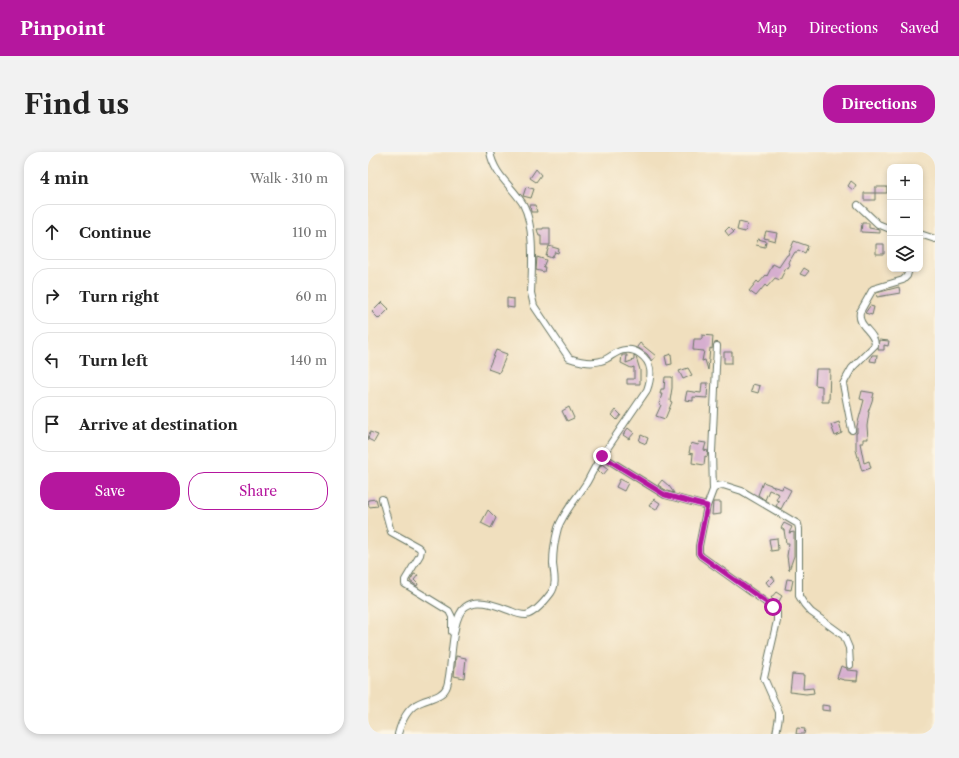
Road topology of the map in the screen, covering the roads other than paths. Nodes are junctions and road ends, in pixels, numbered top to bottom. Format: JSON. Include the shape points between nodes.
{"nodes":[{"id":1,"x":490,"y":152,"type":"edge"},
{"id":2,"x":858,"y":205,"type":"dead end"},
{"id":3,"x":887,"y":228,"type":"edge"},
{"id":4,"x":923,"y":235,"type":"edge"},
{"id":5,"x":935,"y":239,"type":"edge"},
{"id":6,"x":909,"y":272,"type":"edge"},
{"id":7,"x":717,"y":346,"type":"dead end"},
{"id":8,"x":852,"y":430,"type":"dead end"},
{"id":9,"x":602,"y":456,"type":"junction"},
{"id":10,"x":713,"y":490,"type":"junction"},
{"id":11,"x":382,"y":499,"type":"dead end"},
{"id":12,"x":707,"y":506,"type":"junction"},
{"id":13,"x":451,"y":660,"type":"junction"},
{"id":14,"x":850,"y":665,"type":"dead end"},
{"id":15,"x":398,"y":734,"type":"edge"},
{"id":16,"x":776,"y":734,"type":"edge"}],
"edges":[{"from":1,"to":9,"type":"street","via":[[504,180],[526,211],[532,255],[530,293],[534,306],[569,358],[599,362],[625,350],[635,351],[649,362],[651,372],[647,390]]},
{"from":2,"to":3,"type":"street","via":[[878,224]]},
{"from":4,"to":5,"type":"street"},
{"from":6,"to":8,"type":"street","via":[[903,280],[873,289],[860,312],[861,323],[874,337],[875,345],[852,368],[843,384]]},
{"from":7,"to":10,"type":"street","via":[[712,452]]},
{"from":9,"to":12,"type":"street","via":[[665,495]]},
{"from":9,"to":13,"type":"street","via":[[558,528],[553,563],[555,581],[551,594],[526,615],[486,603],[465,607],[459,613]]},
{"from":10,"to":12,"type":"street"},
{"from":10,"to":14,"type":"street","via":[[724,485],[742,491],[798,524],[800,596],[811,612],[844,636],[849,648]]},
{"from":11,"to":13,"type":"street","via":[[391,532],[421,550],[405,580],[406,584],[451,613]]},
{"from":12,"to":16,"type":"street","via":[[699,553],[773,607],[777,613],[764,678],[779,712]]},
{"from":13,"to":15,"type":"street","via":[[445,690],[412,708]]}]}
